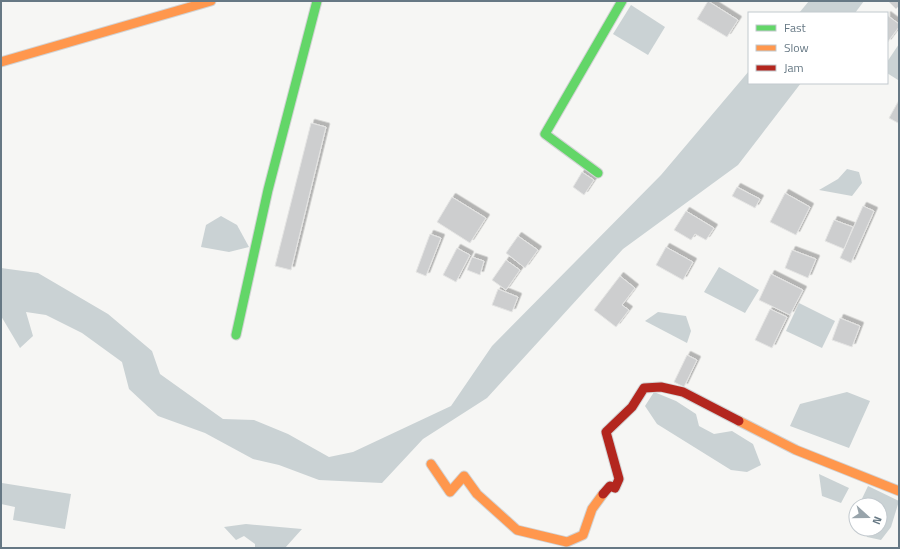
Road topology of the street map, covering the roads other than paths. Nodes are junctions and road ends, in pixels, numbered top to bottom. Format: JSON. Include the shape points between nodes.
{"nodes":[{"id":1,"x":211,"y":1,"type":"edge"},
{"id":2,"x":317,"y":1,"type":"edge"},
{"id":3,"x":622,"y":1,"type":"edge"},
{"id":4,"x":1,"y":62,"type":"edge"},
{"id":5,"x":598,"y":173,"type":"dead end"},
{"id":6,"x":236,"y":335,"type":"dead end"},
{"id":7,"x":432,"y":464,"type":"dead end"},
{"id":8,"x":899,"y":491,"type":"edge"}],
"edges":[{"from":1,"to":4,"type":"street"},
{"from":2,"to":6,"type":"street","via":[[268,190]]},
{"from":3,"to":5,"type":"street","via":[[545,134]]},
{"from":7,"to":8,"type":"street","via":[[450,492],[464,476],[477,494],[517,530],[566,542],[583,535],[592,509],[610,486],[615,488],[619,479],[606,432],[632,407],[644,388],[661,387],[683,392],[796,450]]}]}
